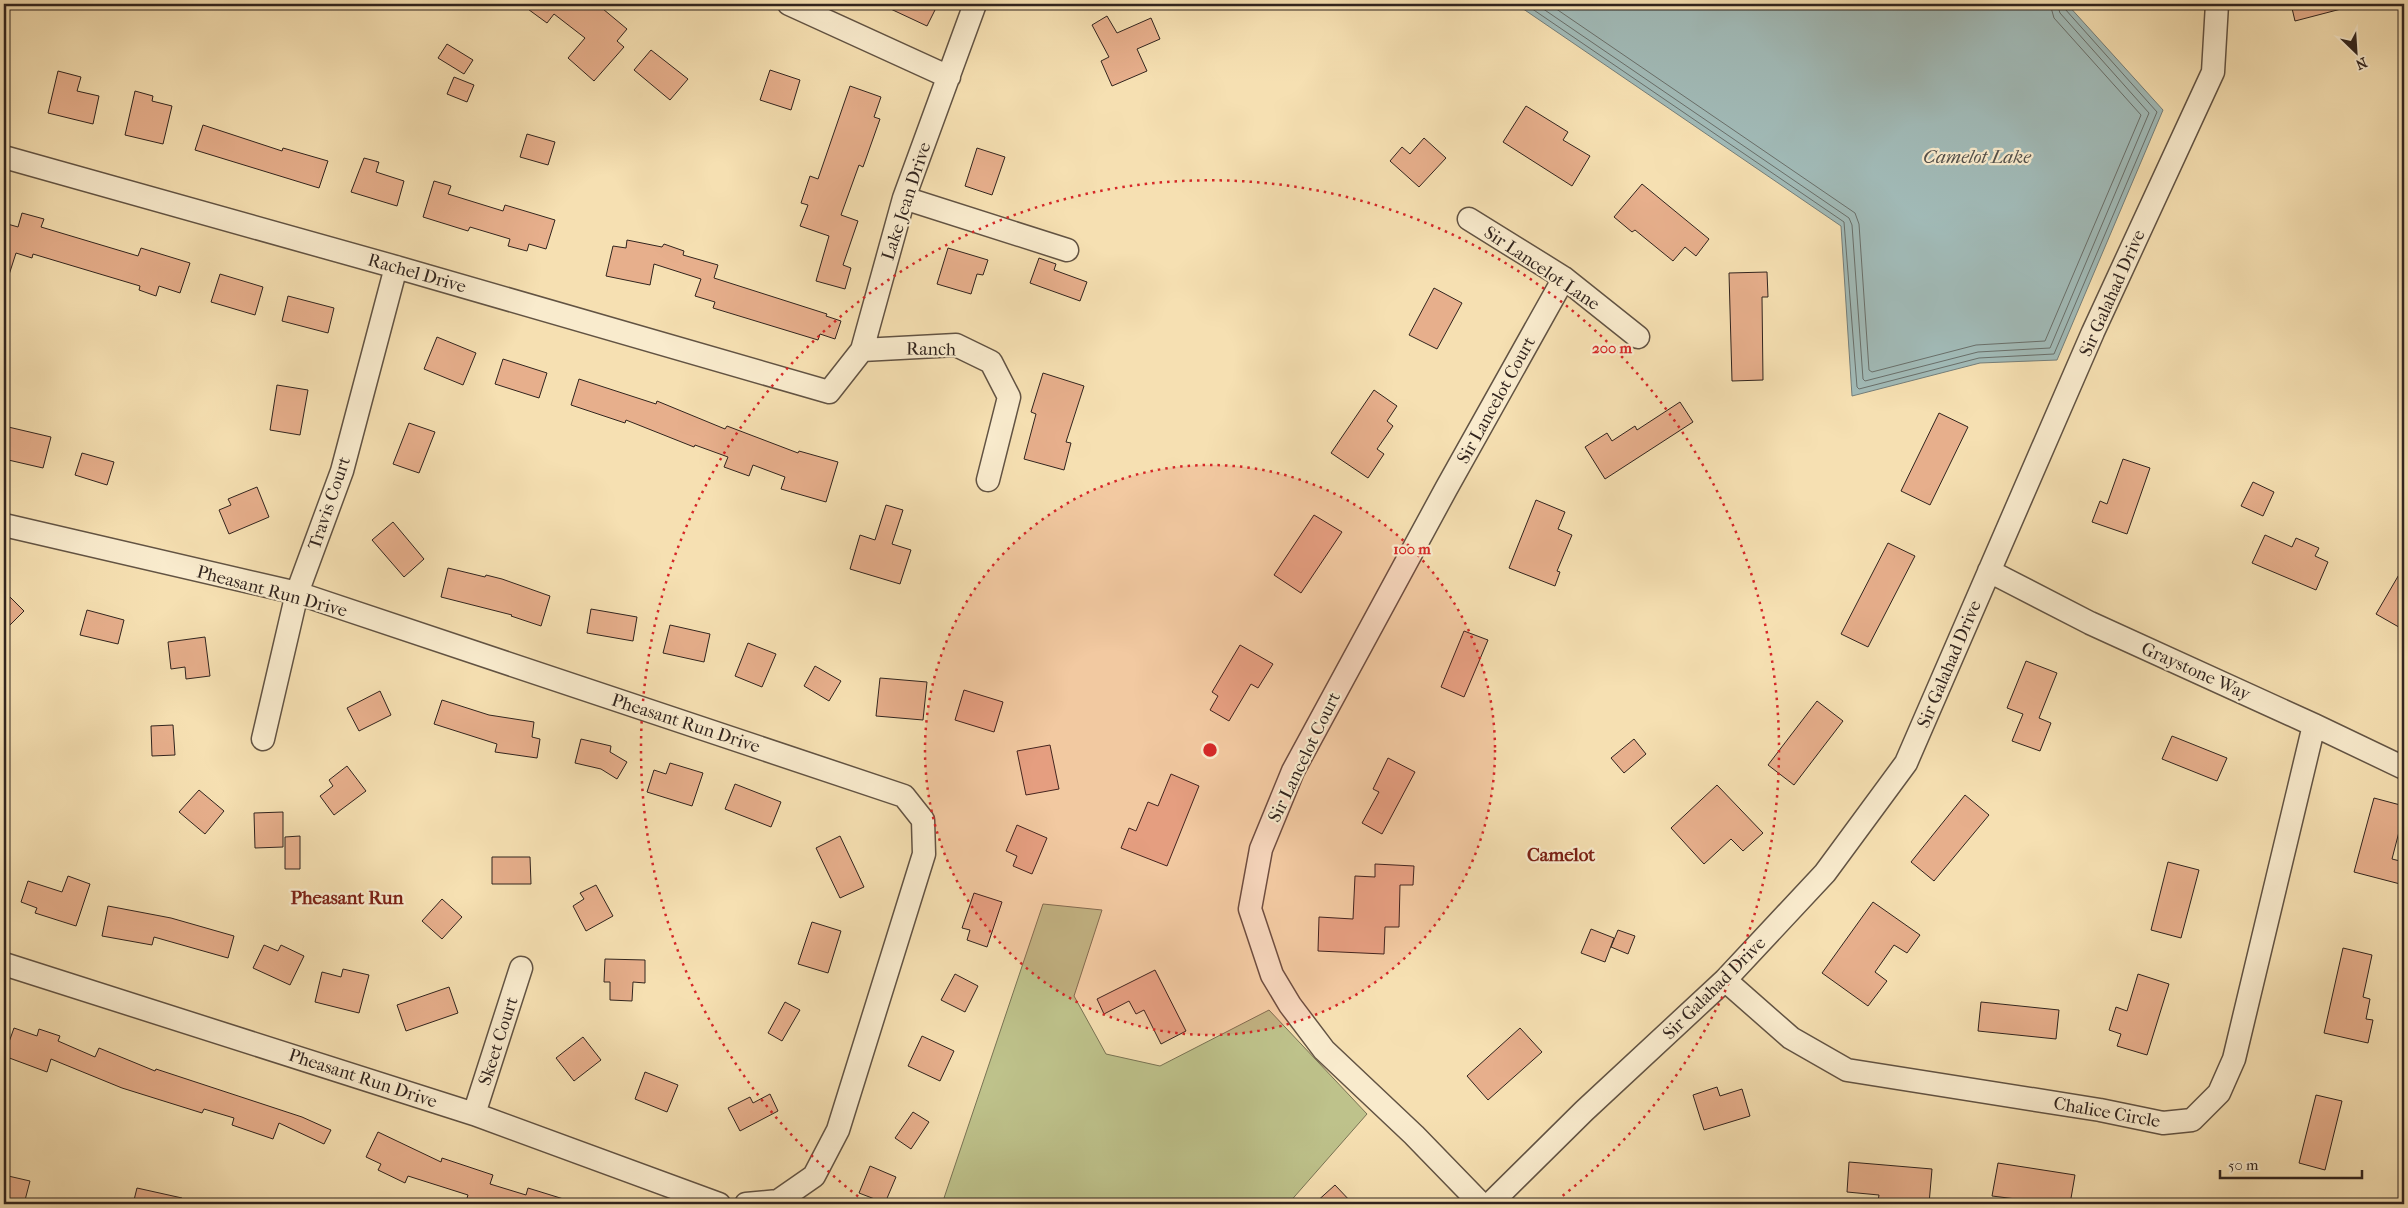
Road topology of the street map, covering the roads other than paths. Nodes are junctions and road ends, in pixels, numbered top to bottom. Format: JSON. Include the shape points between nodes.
{"nodes":[{"id":1,"x":789,"y":4,"type":"edge"},
{"id":2,"x":975,"y":4,"type":"edge"},
{"id":3,"x":2217,"y":4,"type":"edge"},
{"id":4,"x":949,"y":77,"type":"junction"},
{"id":5,"x":4,"y":157,"type":"edge"},
{"id":6,"x":904,"y":198,"type":"junction"},
{"id":7,"x":1469,"y":219,"type":"dead end"},
{"id":8,"x":1068,"y":250,"type":"dead end"},
{"id":9,"x":396,"y":267,"type":"junction"},
{"id":10,"x":1564,"y":278,"type":"junction"},
{"id":11,"x":1638,"y":336,"type":"dead end"},
{"id":12,"x":862,"y":350,"type":"junction"},
{"id":13,"x":829,"y":392,"type":"joint"},
{"id":14,"x":988,"y":480,"type":"dead end"},
{"id":15,"x":4,"y":525,"type":"edge"},
{"id":16,"x":1989,"y":571,"type":"junction"},
{"id":17,"x":297,"y":593,"type":"junction"},
{"id":18,"x":2314,"y":725,"type":"junction"},
{"id":19,"x":263,"y":738,"type":"dead end"},
{"id":20,"x":2404,"y":768,"type":"edge"},
{"id":21,"x":4,"y":964,"type":"edge"},
{"id":22,"x":522,"y":968,"type":"dead end"},
{"id":23,"x":1725,"y":980,"type":"junction"},
{"id":24,"x":474,"y":1114,"type":"junction"},
{"id":25,"x":719,"y":1204,"type":"edge"},
{"id":26,"x":746,"y":1204,"type":"edge"},
{"id":27,"x":1481,"y":1204,"type":"edge"},
{"id":28,"x":1490,"y":1204,"type":"edge"}],
"edges":[{"from":1,"to":4,"type":"street"},
{"from":2,"to":4,"type":"street","name":"Lake Jean Drive"},
{"from":3,"to":16,"type":"street","name":"Sir Galahad Drive","via":[[2212,72],[2093,332]]},
{"from":4,"to":6,"type":"street","name":"Lake Jean Drive"},
{"from":5,"to":9,"type":"street","name":"Rachel Drive"},
{"from":6,"to":8,"type":"street"},
{"from":6,"to":12,"type":"street","name":"Lake Jean Drive"},
{"from":7,"to":10,"type":"street","name":"Sir Lancelot Lane"},
{"from":9,"to":13,"type":"street","name":"Rachel Drive"},
{"from":9,"to":17,"type":"street","name":"Travis Court","via":[[342,472]]},
{"from":10,"to":11,"type":"street","name":"Sir Lancelot Lane"},
{"from":10,"to":27,"type":"street","name":"Sir Lancelot Court","via":[[1293,771],[1261,848],[1250,909],[1272,975],[1324,1050]]},
{"from":12,"to":13,"type":"street","name":"Lake Jean Drive"},
{"from":12,"to":14,"type":"street","name":"Ranch","via":[[956,346],[991,362],[1009,397]]},
{"from":15,"to":17,"type":"street","name":"Pheasant Run Drive"},
{"from":16,"to":18,"type":"street","name":"Graystone Way","via":[[2090,624]]},
{"from":16,"to":23,"type":"street","name":"Sir Galahad Drive","via":[[1906,763],[1825,873]]},
{"from":17,"to":19,"type":"street","name":"Travis Court"},
{"from":17,"to":26,"type":"street","name":"Pheasant Run Drive","via":[[904,796],[923,820],[924,854],[838,1130],[814,1176],[778,1200]]},
{"from":18,"to":20,"type":"street","name":"Graystone Way"},
{"from":18,"to":23,"type":"street","name":"Chalice Circle","via":[[2234,1059],[2219,1093],[2192,1120],[2163,1123],[1847,1070],[1791,1038]]},
{"from":21,"to":24,"type":"street","name":"Pheasant Run Drive"},
{"from":22,"to":24,"type":"street","name":"Skeet Court"},
{"from":23,"to":28,"type":"street","name":"Sir Galahad Drive"},
{"from":24,"to":25,"type":"street","name":"Pheasant Run Drive"}]}
